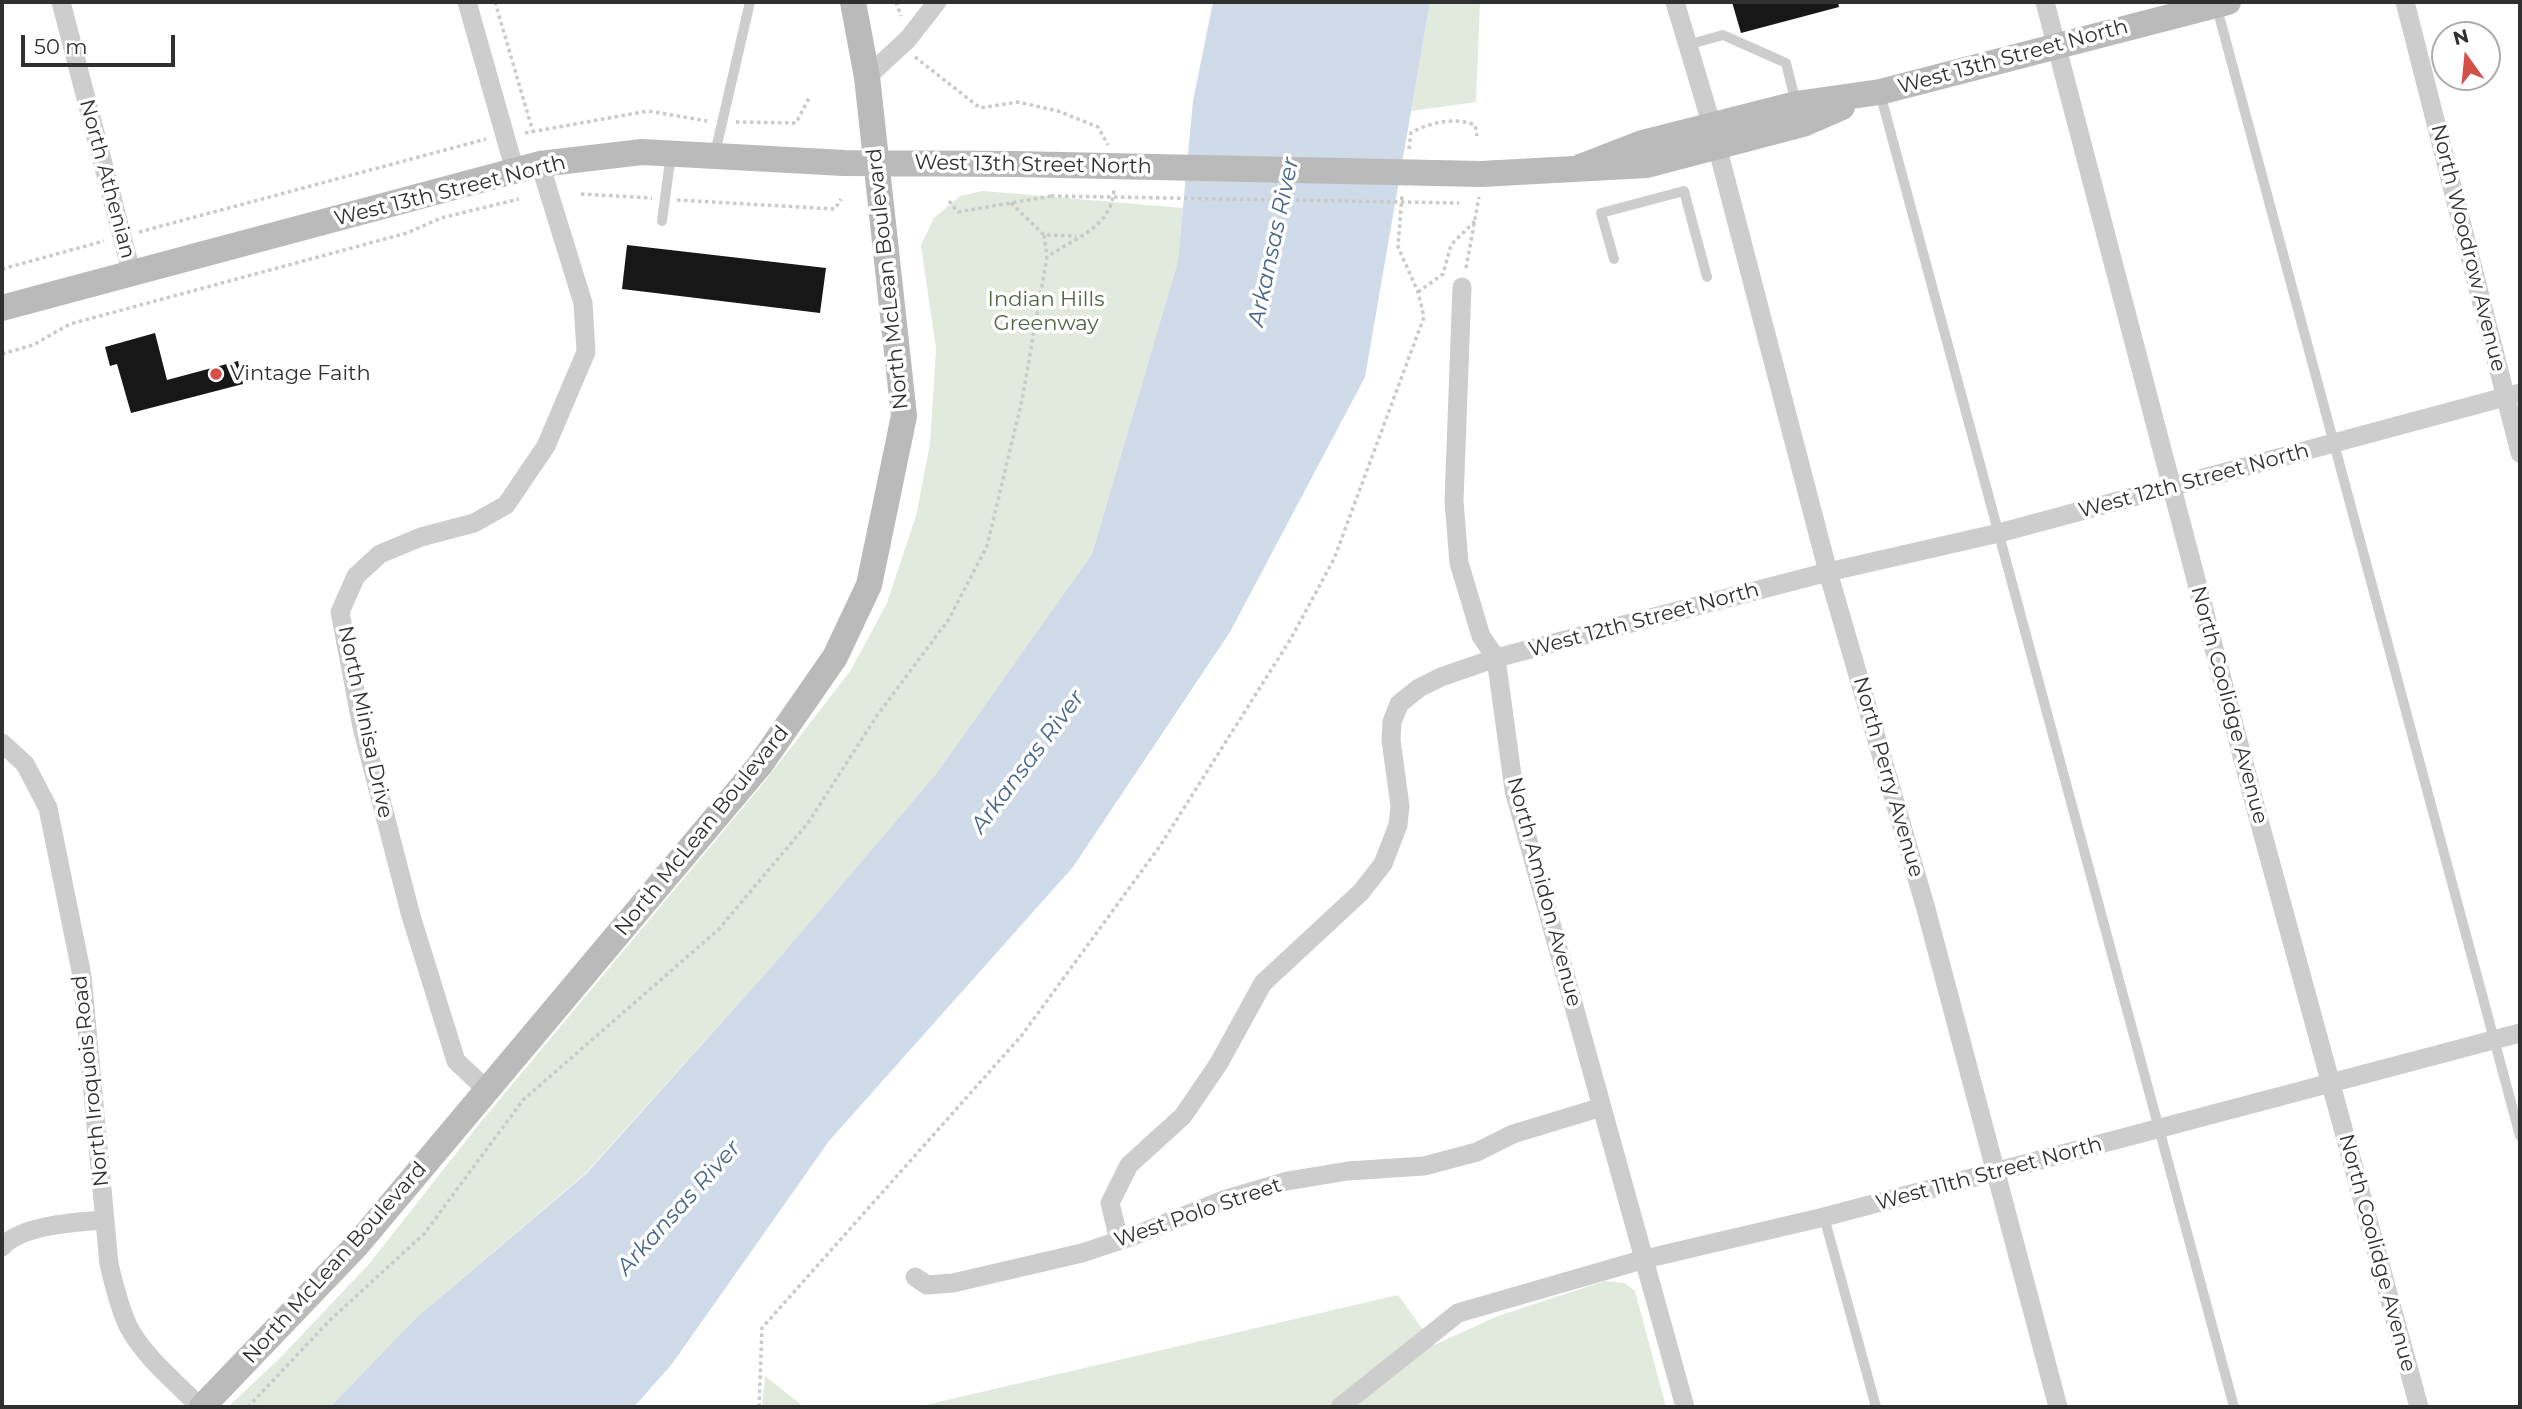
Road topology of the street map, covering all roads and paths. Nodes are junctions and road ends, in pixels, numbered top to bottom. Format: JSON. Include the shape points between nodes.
{"nodes":[{"id":1,"x":61,"y":2,"type":"edge"},
{"id":2,"x":495,"y":2,"type":"edge"},
{"id":3,"x":750,"y":2,"type":"edge"},
{"id":4,"x":853,"y":2,"type":"edge"},
{"id":5,"x":937,"y":2,"type":"edge"},
{"id":6,"x":1675,"y":2,"type":"edge"},
{"id":7,"x":2045,"y":2,"type":"edge"},
{"id":8,"x":2405,"y":2,"type":"edge"},
{"id":9,"x":472,"y":3,"type":"edge"},
{"id":10,"x":2222,"y":3,"type":"edge"},
{"id":11,"x":1687,"y":45,"type":"junction"},
{"id":12,"x":2056,"y":46,"type":"junction"},
{"id":13,"x":867,"y":77,"type":"junction"},
{"id":14,"x":1880,"y":92,"type":"junction"},
{"id":15,"x":809,"y":99,"type":"dead end"},
{"id":16,"x":1796,"y":104,"type":"junction"},
{"id":17,"x":722,"y":122,"type":"junction"},
{"id":18,"x":533,"y":132,"type":"junction"},
{"id":19,"x":505,"y":136,"type":"junction"},
{"id":20,"x":1477,"y":136,"type":"dead end"},
{"id":21,"x":1715,"y":136,"type":"junction"},
{"id":22,"x":671,"y":154,"type":"junction"},
{"id":23,"x":715,"y":157,"type":"junction"},
{"id":24,"x":1408,"y":158,"type":"dead end"},
{"id":25,"x":876,"y":164,"type":"junction"},
{"id":26,"x":527,"y":167,"type":"junction"},
{"id":27,"x":1404,"y":184,"type":"dead end"},
{"id":28,"x":581,"y":194,"type":"dead end"},
{"id":29,"x":519,"y":199,"type":"dead end"},
{"id":30,"x":665,"y":199,"type":"junction"},
{"id":31,"x":841,"y":199,"type":"dead end"},
{"id":32,"x":949,"y":201,"type":"dead end"},
{"id":33,"x":1011,"y":203,"type":"junction"},
{"id":34,"x":1459,"y":203,"type":"dead end"},
{"id":35,"x":662,"y":221,"type":"dead end"},
{"id":36,"x":1044,"y":235,"type":"junction"},
{"id":37,"x":1077,"y":236,"type":"dead end"},
{"id":38,"x":122,"y":237,"type":"junction"},
{"id":39,"x":1047,"y":257,"type":"dead end"},
{"id":40,"x":1614,"y":259,"type":"dead end"},
{"id":41,"x":2,"y":269,"type":"edge"},
{"id":42,"x":132,"y":275,"type":"junction"},
{"id":43,"x":1707,"y":277,"type":"dead end"},
{"id":44,"x":1462,"y":287,"type":"joint"},
{"id":45,"x":1418,"y":292,"type":"junction"},
{"id":46,"x":2,"y":308,"type":"edge"},
{"id":47,"x":2,"y":354,"type":"edge"},
{"id":48,"x":2513,"y":395,"type":"edge"},
{"id":49,"x":2334,"y":443,"type":"junction"},
{"id":50,"x":2520,"y":453,"type":"edge"},
{"id":51,"x":2171,"y":487,"type":"junction"},
{"id":52,"x":1998,"y":533,"type":"junction"},
{"id":53,"x":1828,"y":572,"type":"junction"},
{"id":54,"x":1496,"y":658,"type":"junction"},
{"id":55,"x":2,"y":743,"type":"edge"},
{"id":56,"x":2520,"y":1033,"type":"edge"},
{"id":57,"x":2494,"y":1040,"type":"junction"},
{"id":58,"x":2331,"y":1083,"type":"junction"},
{"id":59,"x":488,"y":1091,"type":"junction"},
{"id":60,"x":1602,"y":1107,"type":"junction"},
{"id":61,"x":2159,"y":1129,"type":"junction"},
{"id":62,"x":2520,"y":1136,"type":"edge"},
{"id":63,"x":1996,"y":1172,"type":"junction"},
{"id":64,"x":1824,"y":1217,"type":"junction"},
{"id":65,"x":104,"y":1220,"type":"junction"},
{"id":66,"x":1119,"y":1240,"type":"junction"},
{"id":67,"x":2,"y":1247,"type":"edge"},
{"id":68,"x":1645,"y":1259,"type":"junction"},
{"id":69,"x":915,"y":1277,"type":"dead end"},
{"id":70,"x":201,"y":1407,"type":"edge"},
{"id":71,"x":759,"y":1407,"type":"edge"},
{"id":72,"x":1340,"y":1407,"type":"edge"},
{"id":73,"x":1685,"y":1407,"type":"edge"},
{"id":74,"x":1876,"y":1407,"type":"edge"},
{"id":75,"x":2058,"y":1407,"type":"edge"},
{"id":76,"x":2234,"y":1407,"type":"edge"},
{"id":77,"x":2419,"y":1407,"type":"edge"}],
"edges":[{"from":1,"to":38,"type":"street","name":"North Athenian"},
{"from":2,"to":18,"type":"path"},
{"from":3,"to":17,"type":"lane"},
{"from":4,"to":13,"type":"street","name":"North McLean Boulevard"},
{"from":5,"to":13,"type":"street","via":[[908,39]]},
{"from":6,"to":11,"type":"street","name":"North Perry Avenue"},
{"from":7,"to":12,"type":"street","name":"North Coolidge Avenue"},
{"from":8,"to":48,"type":"street","name":"North Woodrow Avenue"},
{"from":9,"to":19,"type":"street","name":"North Minisa Drive"},
{"from":10,"to":12,"type":"street","name":"West 13th Street North"},
{"from":10,"to":49,"type":"lane"},
{"from":11,"to":16,"type":"lane","via":[[1723,35],[1786,63]]},
{"from":11,"to":21,"type":"street","name":"North Perry Avenue"},
{"from":12,"to":14,"type":"street","name":"West 13th Street North"},
{"from":12,"to":51,"type":"street","name":"North Coolidge Avenue"},
{"from":13,"to":25,"type":"street","name":"North McLean Boulevard"},
{"from":14,"to":16,"type":"street","name":"West 13th Street North"},
{"from":14,"to":21,"type":"street","name":"West 13th Street North","via":[[1803,124]]},
{"from":14,"to":52,"type":"lane"},
{"from":15,"to":17,"type":"path","via":[[796,123]]},
{"from":16,"to":21,"type":"street","name":"West 13th Street North"},
{"from":17,"to":18,"type":"path","via":[[648,111]]},
{"from":17,"to":23,"type":"lane"},
{"from":18,"to":19,"type":"path"},
{"from":19,"to":26,"type":"street","name":"North Minisa Drive"},
{"from":19,"to":38,"type":"path","via":[[468,142]]},
{"from":20,"to":24,"type":"path","via":[[1475,125],[1465,121],[1426,124],[1411,133]]},
{"from":21,"to":25,"type":"street","name":"West 13th Street North","bridge":true,"via":[[1642,143],[1580,167],[1481,174]]},
{"from":21,"to":53,"type":"street","name":"North Perry Avenue"},
{"from":22,"to":23,"type":"street","name":"West 13th Street North"},
{"from":22,"to":26,"type":"street","name":"West 13th Street North","via":[[642,152]]},
{"from":22,"to":30,"type":"lane"},
{"from":23,"to":25,"type":"street","name":"West 13th Street North"},
{"from":25,"to":59,"type":"street","name":"North McLean Boulevard","via":[[904,416],[869,585],[835,657],[760,765]]},
{"from":26,"to":42,"type":"street","name":"West 13th Street North"},
{"from":26,"to":59,"type":"street","name":"North Minisa Drive","via":[[583,303],[586,352],[546,446],[506,505],[474,523],[380,554],[356,576],[340,612],[362,727],[411,916],[456,1061]]},
{"from":27,"to":45,"type":"path","via":[[1398,247]]},
{"from":28,"to":30,"type":"path"},
{"from":29,"to":47,"type":"path","via":[[70,324],[33,345]]},
{"from":30,"to":31,"type":"path","via":[[835,209]]},
{"from":30,"to":35,"type":"lane"},
{"from":32,"to":33,"type":"path","via":[[958,212]]},
{"from":33,"to":34,"type":"path","bridge":true,"via":[[1051,196]]},
{"from":33,"to":36,"type":"path"},
{"from":36,"to":37,"type":"path"},
{"from":36,"to":39,"type":"path"},
{"from":38,"to":41,"type":"path"},
{"from":38,"to":42,"type":"street","name":"North Athenian"},
{"from":40,"to":43,"type":"lane","via":[[1601,213],[1684,191]]},
{"from":42,"to":46,"type":"street","name":"West 13th Street North"},
{"from":44,"to":45,"type":"path","via":[[1477,218],[1451,245],[1443,274]]},
{"from":44,"to":54,"type":"street","name":"North Amidon Avenue","via":[[1454,501],[1459,563],[1481,636]]},
{"from":45,"to":71,"type":"path","via":[[1424,317],[1334,559],[1290,640],[1160,846],[1022,1035],[762,1328]]},
{"from":48,"to":49,"type":"street","name":"West 12th Street North"},
{"from":48,"to":50,"type":"street","name":"North Woodrow Avenue"},
{"from":49,"to":51,"type":"street","name":"West 12th Street North"},
{"from":49,"to":57,"type":"lane"},
{"from":51,"to":52,"type":"street","name":"West 12th Street North"},
{"from":51,"to":58,"type":"street","name":"North Coolidge Avenue"},
{"from":52,"to":53,"type":"street","name":"West 12th Street North"},
{"from":52,"to":61,"type":"lane"},
{"from":53,"to":54,"type":"street","name":"West 12th Street North"},
{"from":53,"to":63,"type":"street","name":"North Perry Avenue","via":[[1926,909]]},
{"from":54,"to":60,"type":"street","name":"North Amidon Avenue","via":[[1514,790]]},
{"from":54,"to":66,"type":"street","name":"West 12th Street North","via":[[1441,677],[1399,704],[1391,740],[1400,806],[1384,863],[1361,892],[1263,983],[1219,1063],[1183,1116],[1129,1164],[1110,1203]]},
{"from":55,"to":65,"type":"street","name":"North Iroquois Road","via":[[25,764],[48,808],[82,976]]},
{"from":56,"to":57,"type":"street","name":"West 11th Street North"},
{"from":57,"to":58,"type":"street","name":"West 11th Street North"},
{"from":57,"to":62,"type":"lane"},
{"from":58,"to":61,"type":"street","name":"West 11th Street North"},
{"from":58,"to":77,"type":"street","name":"North Coolidge Avenue"},
{"from":59,"to":70,"type":"street","name":"North McLean Boulevard","via":[[356,1245]]},
{"from":60,"to":66,"type":"street","name":"West Polo Street","via":[[1424,1166],[1287,1181]]},
{"from":60,"to":68,"type":"street","name":"North Amidon Avenue"},
{"from":61,"to":63,"type":"street","name":"West 11th Street North"},
{"from":61,"to":76,"type":"lane"},
{"from":63,"to":64,"type":"street","name":"West 11th Street North"},
{"from":63,"to":75,"type":"street","name":"North Perry Avenue"},
{"from":64,"to":68,"type":"street","name":"West 11th Street North"},
{"from":64,"to":74,"type":"lane"},
{"from":65,"to":67,"type":"street","via":[[40,1229],[8,1240]]},
{"from":65,"to":70,"type":"street","name":"North Iroquois Road","via":[[108,1264],[129,1328]]},
{"from":66,"to":69,"type":"street","name":"West Polo Street","via":[[953,1283],[927,1285]]},
{"from":68,"to":72,"type":"street","name":"West 11th Street North","via":[[1458,1313]]},
{"from":68,"to":73,"type":"street","name":"North Amidon Avenue"}]}
